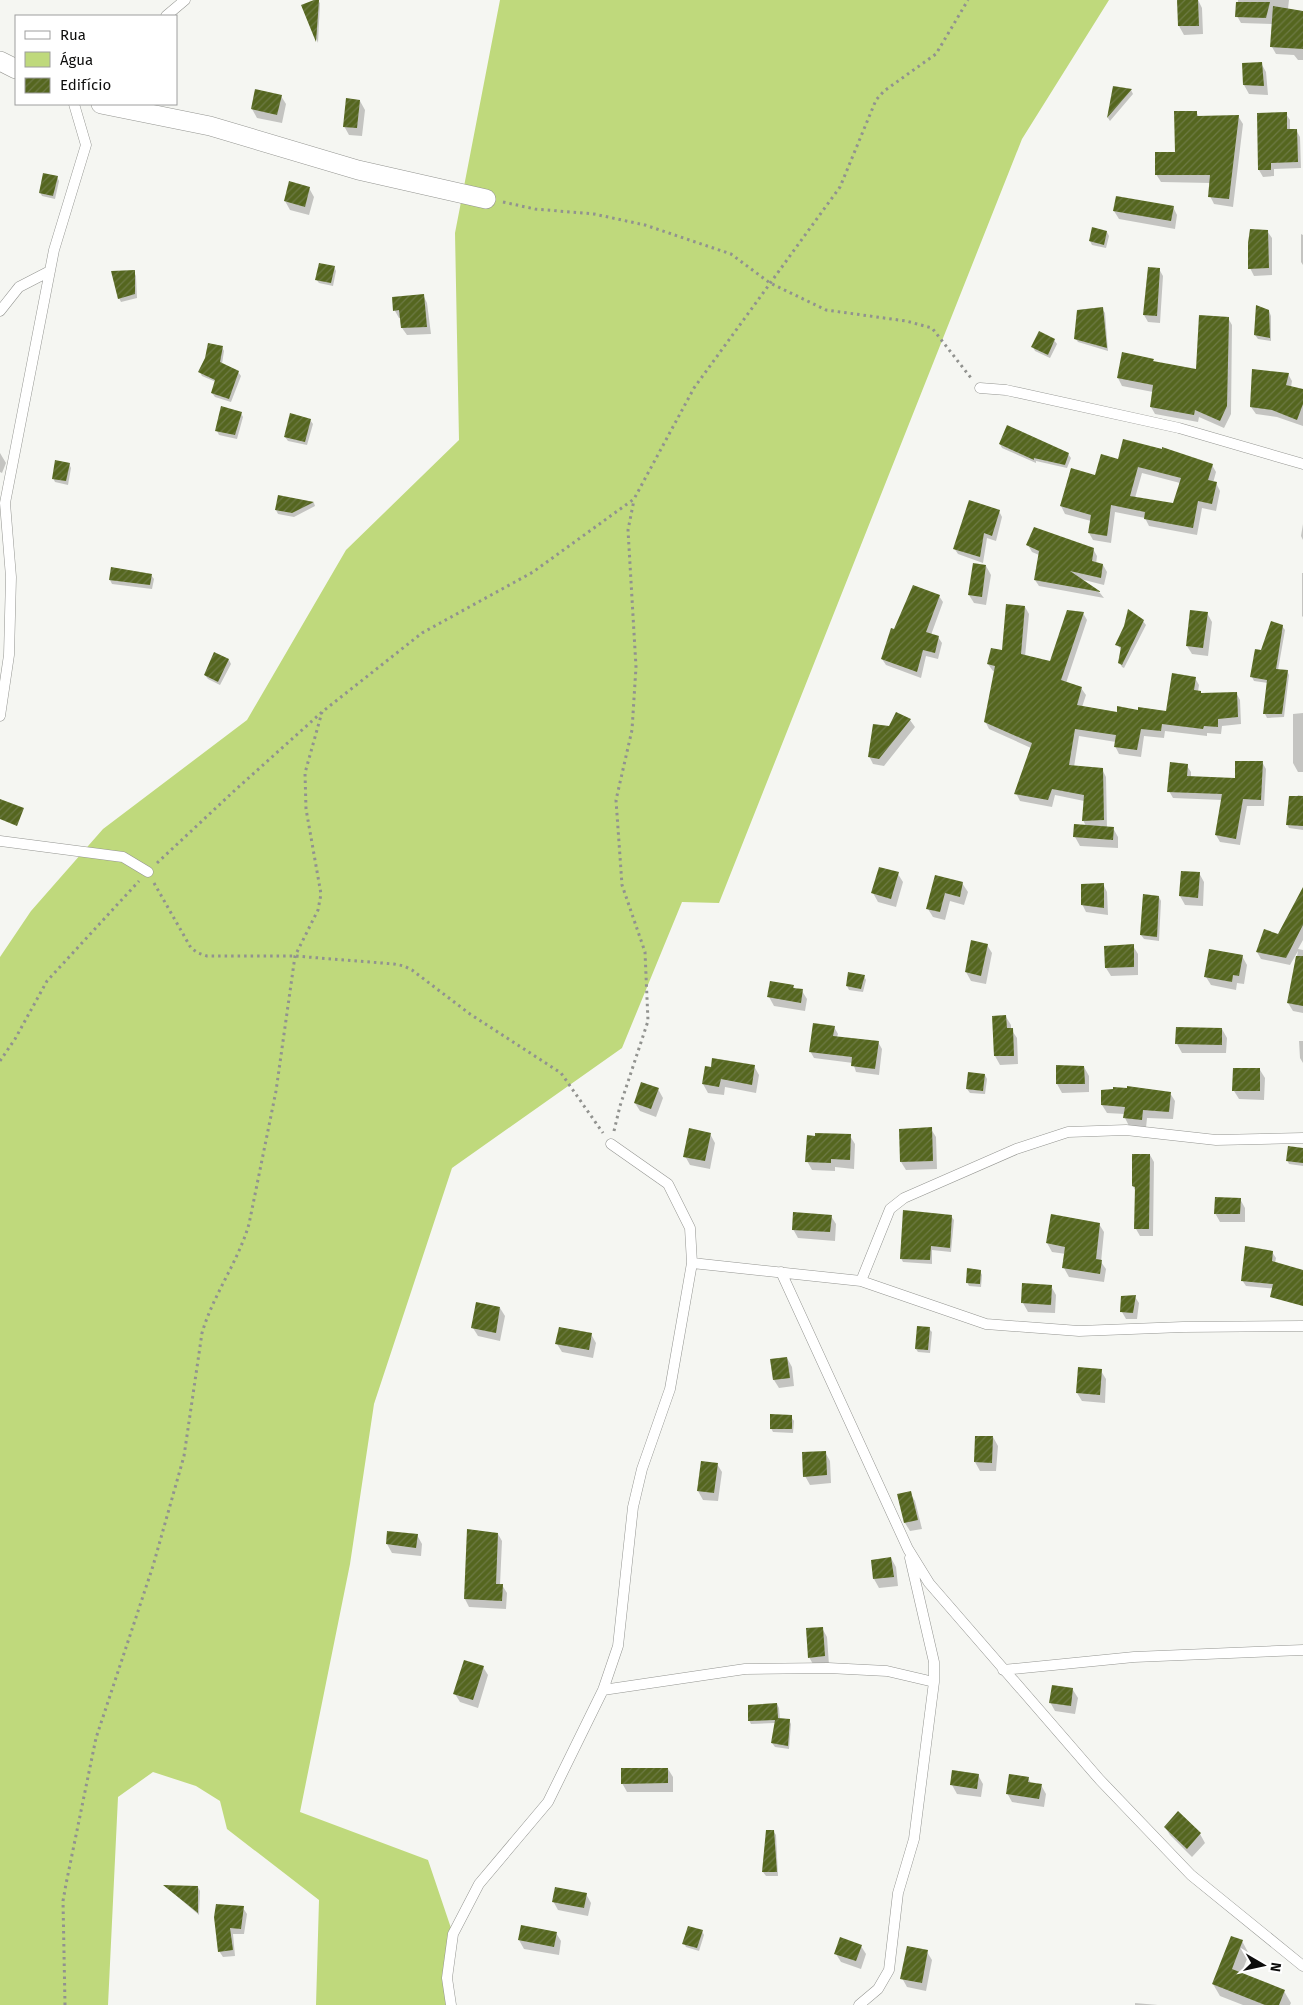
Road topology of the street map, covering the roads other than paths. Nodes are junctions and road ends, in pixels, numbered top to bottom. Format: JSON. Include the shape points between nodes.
{"nodes":[{"id":1,"x":185,"y":0,"type":"edge"},
{"id":2,"x":167,"y":15,"type":"edge"},
{"id":3,"x":0,"y":60,"type":"edge"},
{"id":4,"x":15,"y":68,"type":"edge"},
{"id":5,"x":74,"y":105,"type":"edge"},
{"id":6,"x":106,"y":105,"type":"edge"},
{"id":7,"x":486,"y":199,"type":"road end"},
{"id":8,"x":50,"y":271,"type":"junction"},
{"id":9,"x":0,"y":311,"type":"edge"},
{"id":10,"x":980,"y":388,"type":"road end"},
{"id":11,"x":1303,"y":464,"type":"edge"},
{"id":12,"x":0,"y":716,"type":"edge"},
{"id":13,"x":0,"y":841,"type":"edge"},
{"id":14,"x":148,"y":872,"type":"road end"},
{"id":15,"x":1303,"y":1138,"type":"edge"},
{"id":16,"x":611,"y":1144,"type":"road end"},
{"id":17,"x":692,"y":1263,"type":"junction"},
{"id":18,"x":781,"y":1272,"type":"junction"},
{"id":19,"x":861,"y":1281,"type":"junction"},
{"id":20,"x":1303,"y":1326,"type":"edge"},
{"id":21,"x":908,"y":1549,"type":"junction"},
{"id":22,"x":1303,"y":1650,"type":"edge"},
{"id":23,"x":1003,"y":1670,"type":"junction"},
{"id":24,"x":934,"y":1682,"type":"junction"},
{"id":25,"x":603,"y":1690,"type":"junction"},
{"id":26,"x":1303,"y":1966,"type":"edge"},
{"id":27,"x":451,"y":2005,"type":"edge"},
{"id":28,"x":859,"y":2005,"type":"edge"}],
"edges":[{"from":1,"to":2,"type":"lane"},
{"from":3,"to":4,"type":"street"},
{"from":5,"to":8,"type":"lane","via":[[86,145]]},
{"from":6,"to":7,"type":"street","via":[[210,126],[358,170]]},
{"from":8,"to":9,"type":"lane","via":[[19,287]]},
{"from":8,"to":12,"type":"lane","via":[[5,503],[11,577],[9,655]]},
{"from":10,"to":11,"type":"lane","via":[[1006,390],[1178,428]]},
{"from":13,"to":14,"type":"lane","via":[[123,857]]},
{"from":15,"to":19,"type":"lane","via":[[1216,1140],[1126,1130],[1068,1132],[1016,1149],[904,1198],[890,1209]]},
{"from":16,"to":17,"type":"lane","via":[[668,1184],[690,1228]]},
{"from":17,"to":18,"type":"lane"},
{"from":17,"to":25,"type":"lane","via":[[670,1389],[642,1469],[633,1507],[618,1646]]},
{"from":18,"to":19,"type":"lane"},
{"from":18,"to":21,"type":"lane"},
{"from":19,"to":20,"type":"lane","via":[[986,1324],[1079,1331]]},
{"from":21,"to":23,"type":"lane","via":[[929,1583]]},
{"from":21,"to":24,"type":"lane","via":[[934,1662]]},
{"from":22,"to":23,"type":"lane","via":[[1134,1657]]},
{"from":23,"to":26,"type":"lane","via":[[1100,1780],[1191,1875]]},
{"from":24,"to":25,"type":"lane","via":[[887,1671],[745,1669]]},
{"from":24,"to":28,"type":"lane","via":[[914,1840],[898,1892],[889,1970],[878,1989]]},
{"from":25,"to":27,"type":"lane","via":[[548,1802],[479,1884],[453,1934],[447,1978]]}]}
